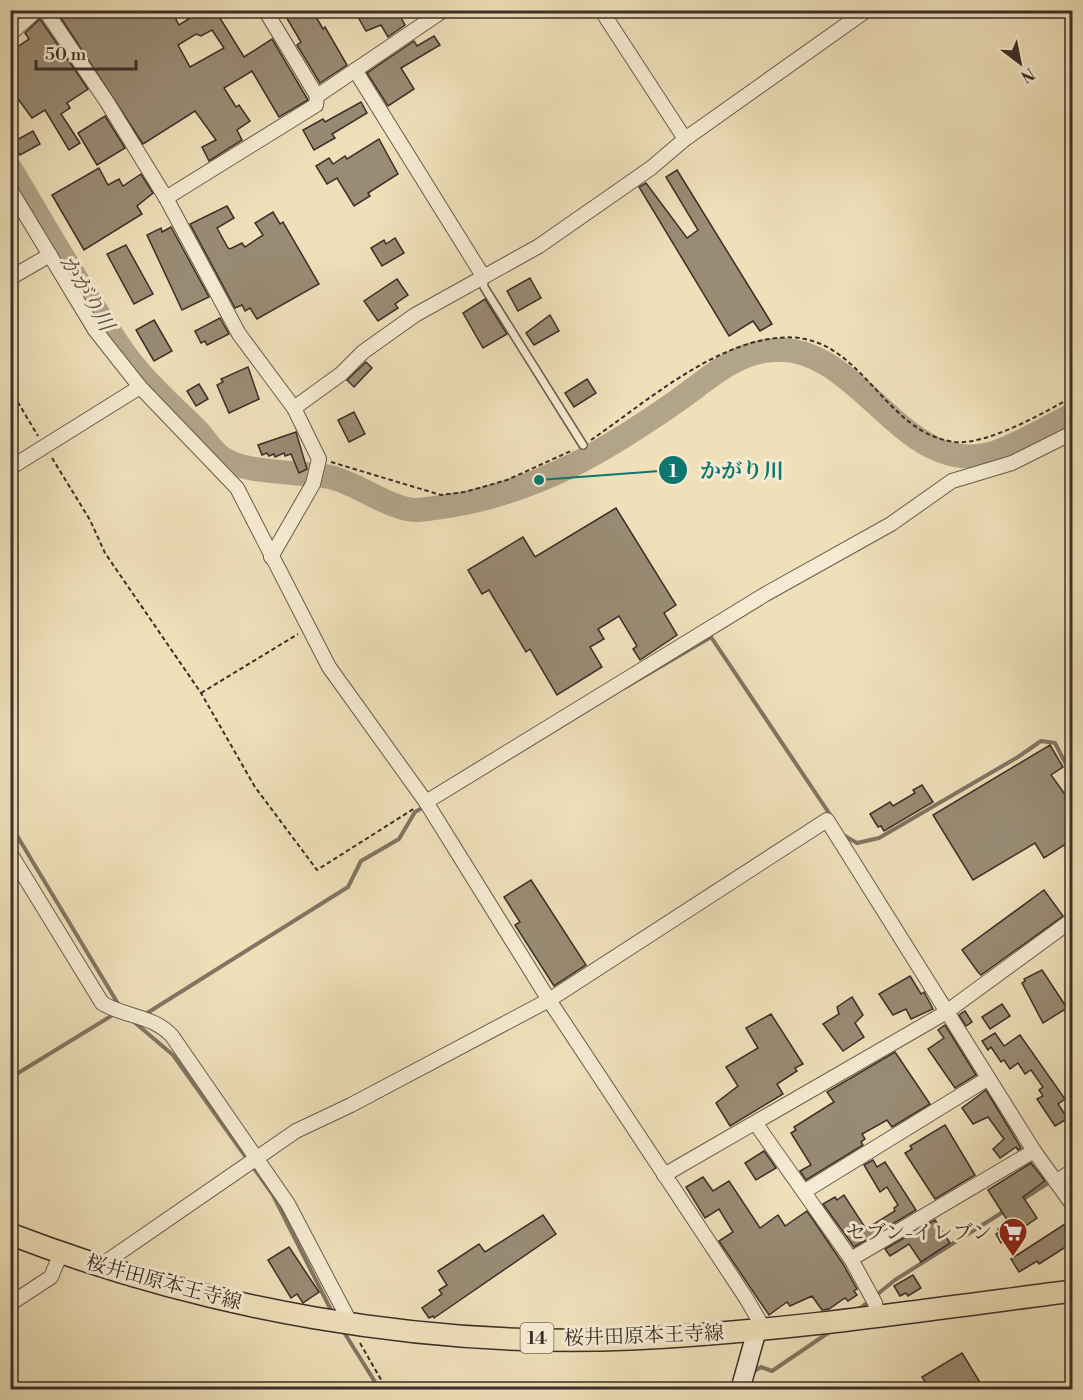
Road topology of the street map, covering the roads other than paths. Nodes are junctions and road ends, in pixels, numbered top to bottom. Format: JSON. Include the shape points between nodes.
{"nodes":[{"id":1,"x":37,"y":10,"type":"edge"},
{"id":2,"x":45,"y":10,"type":"edge"},
{"id":3,"x":265,"y":10,"type":"edge"},
{"id":4,"x":444,"y":10,"type":"edge"},
{"id":5,"x":601,"y":10,"type":"edge"},
{"id":6,"x":867,"y":10,"type":"edge"},
{"id":7,"x":849,"y":16,"type":"edge"},
{"id":8,"x":10,"y":34,"type":"edge"},
{"id":9,"x":355,"y":70,"type":"junction"},
{"id":10,"x":317,"y":96,"type":"junction"},
{"id":11,"x":685,"y":139,"type":"junction"},
{"id":12,"x":10,"y":189,"type":"edge"},
{"id":13,"x":166,"y":198,"type":"junction"},
{"id":14,"x":50,"y":255,"type":"junction"},
{"id":15,"x":483,"y":276,"type":"junction"},
{"id":16,"x":10,"y":278,"type":"edge"},
{"id":17,"x":140,"y":387,"type":"junction"},
{"id":18,"x":294,"y":408,"type":"junction"},
{"id":19,"x":1072,"y":433,"type":"edge"},
{"id":20,"x":584,"y":446,"type":"road end"},
{"id":21,"x":10,"y":468,"type":"edge"},
{"id":22,"x":271,"y":557,"type":"junction"},
{"id":23,"x":426,"y":802,"type":"junction"},
{"id":24,"x":10,"y":853,"type":"edge"},
{"id":25,"x":1072,"y":920,"type":"edge"},
{"id":26,"x":549,"y":1000,"type":"junction"},
{"id":27,"x":945,"y":1013,"type":"junction"},
{"id":28,"x":987,"y":1079,"type":"junction"},
{"id":29,"x":756,"y":1124,"type":"junction"},
{"id":30,"x":1034,"y":1151,"type":"junction"},
{"id":31,"x":258,"y":1159,"type":"junction"},
{"id":32,"x":1072,"y":1171,"type":"edge"},
{"id":33,"x":664,"y":1175,"type":"junction"},
{"id":34,"x":1056,"y":1182,"type":"junction"},
{"id":35,"x":806,"y":1191,"type":"junction"},
{"id":36,"x":1072,"y":1204,"type":"edge"},
{"id":37,"x":10,"y":1234,"type":"edge"},
{"id":38,"x":62,"y":1253,"type":"junction"},
{"id":39,"x":851,"y":1259,"type":"junction"},
{"id":40,"x":100,"y":1266,"type":"junction"},
{"id":41,"x":1072,"y":1291,"type":"edge"},
{"id":42,"x":873,"y":1303,"type":"junction"},
{"id":43,"x":10,"y":1304,"type":"edge"},
{"id":44,"x":350,"y":1322,"type":"junction"},
{"id":45,"x":757,"y":1330,"type":"junction"},
{"id":46,"x":740,"y":1389,"type":"edge"}],
"edges":[{"from":1,"to":8,"type":"street"},
{"from":2,"to":13,"type":"street"},
{"from":3,"to":10,"type":"street"},
{"from":4,"to":9,"type":"street"},
{"from":5,"to":11,"type":"street"},
{"from":6,"to":7,"type":"street"},
{"from":7,"to":11,"type":"street"},
{"from":9,"to":10,"type":"street"},
{"from":9,"to":15,"type":"street"},
{"from":10,"to":13,"type":"street","via":[[316,105]]},
{"from":11,"to":15,"type":"street","via":[[651,168],[539,246]]},
{"from":12,"to":14,"type":"street"},
{"from":13,"to":18,"type":"street","via":[[239,334]]},
{"from":14,"to":16,"type":"street"},
{"from":14,"to":17,"type":"street","via":[[94,330]]},
{"from":15,"to":18,"type":"street","via":[[380,340]]},
{"from":15,"to":20,"type":"lane","via":[[484,287]]},
{"from":17,"to":21,"type":"street"},
{"from":17,"to":22,"type":"street","via":[[237,488]]},
{"from":18,"to":22,"type":"street","via":[[318,461],[313,484]]},
{"from":19,"to":23,"type":"street","via":[[1012,463],[952,481],[891,524],[764,595]]},
{"from":22,"to":23,"type":"street","via":[[329,667]]},
{"from":23,"to":26,"type":"street"},
{"from":24,"to":31,"type":"street","via":[[102,1003],[167,1030]]},
{"from":25,"to":27,"type":"street"},
{"from":26,"to":27,"type":"street","via":[[827,820]]},
{"from":26,"to":31,"type":"street","via":[[296,1131]]},
{"from":26,"to":33,"type":"street"},
{"from":27,"to":28,"type":"street"},
{"from":27,"to":29,"type":"street"},
{"from":28,"to":30,"type":"street"},
{"from":28,"to":35,"type":"street"},
{"from":29,"to":33,"type":"street"},
{"from":29,"to":35,"type":"street"},
{"from":30,"to":34,"type":"street"},
{"from":30,"to":39,"type":"street"},
{"from":31,"to":40,"type":"street"},
{"from":31,"to":44,"type":"street","via":[[288,1204]]},
{"from":32,"to":34,"type":"street"},
{"from":33,"to":45,"type":"street","via":[[746,1298],[760,1322]]},
{"from":34,"to":36,"type":"street"},
{"from":35,"to":39,"type":"street"},
{"from":37,"to":38,"type":"main road","name":"桜井田原本王寺線","number":"14"},
{"from":38,"to":40,"type":"main road","name":"桜井田原本王寺線","number":"14"},
{"from":38,"to":43,"type":"street","via":[[51,1277]]},
{"from":39,"to":42,"type":"street"},
{"from":40,"to":44,"type":"main road","name":"桜井田原本王寺線","number":"14","via":[[221,1299]]},
{"from":41,"to":42,"type":"main road","name":"桜井田原本王寺線","number":"14"},
{"from":42,"to":45,"type":"main road","name":"桜井田原本王寺線","number":"14"},
{"from":44,"to":45,"type":"main road","name":"桜井田原本王寺線","number":"14","via":[[433,1332],[555,1339],[630,1339]]},
{"from":45,"to":46,"type":"street"}]}
